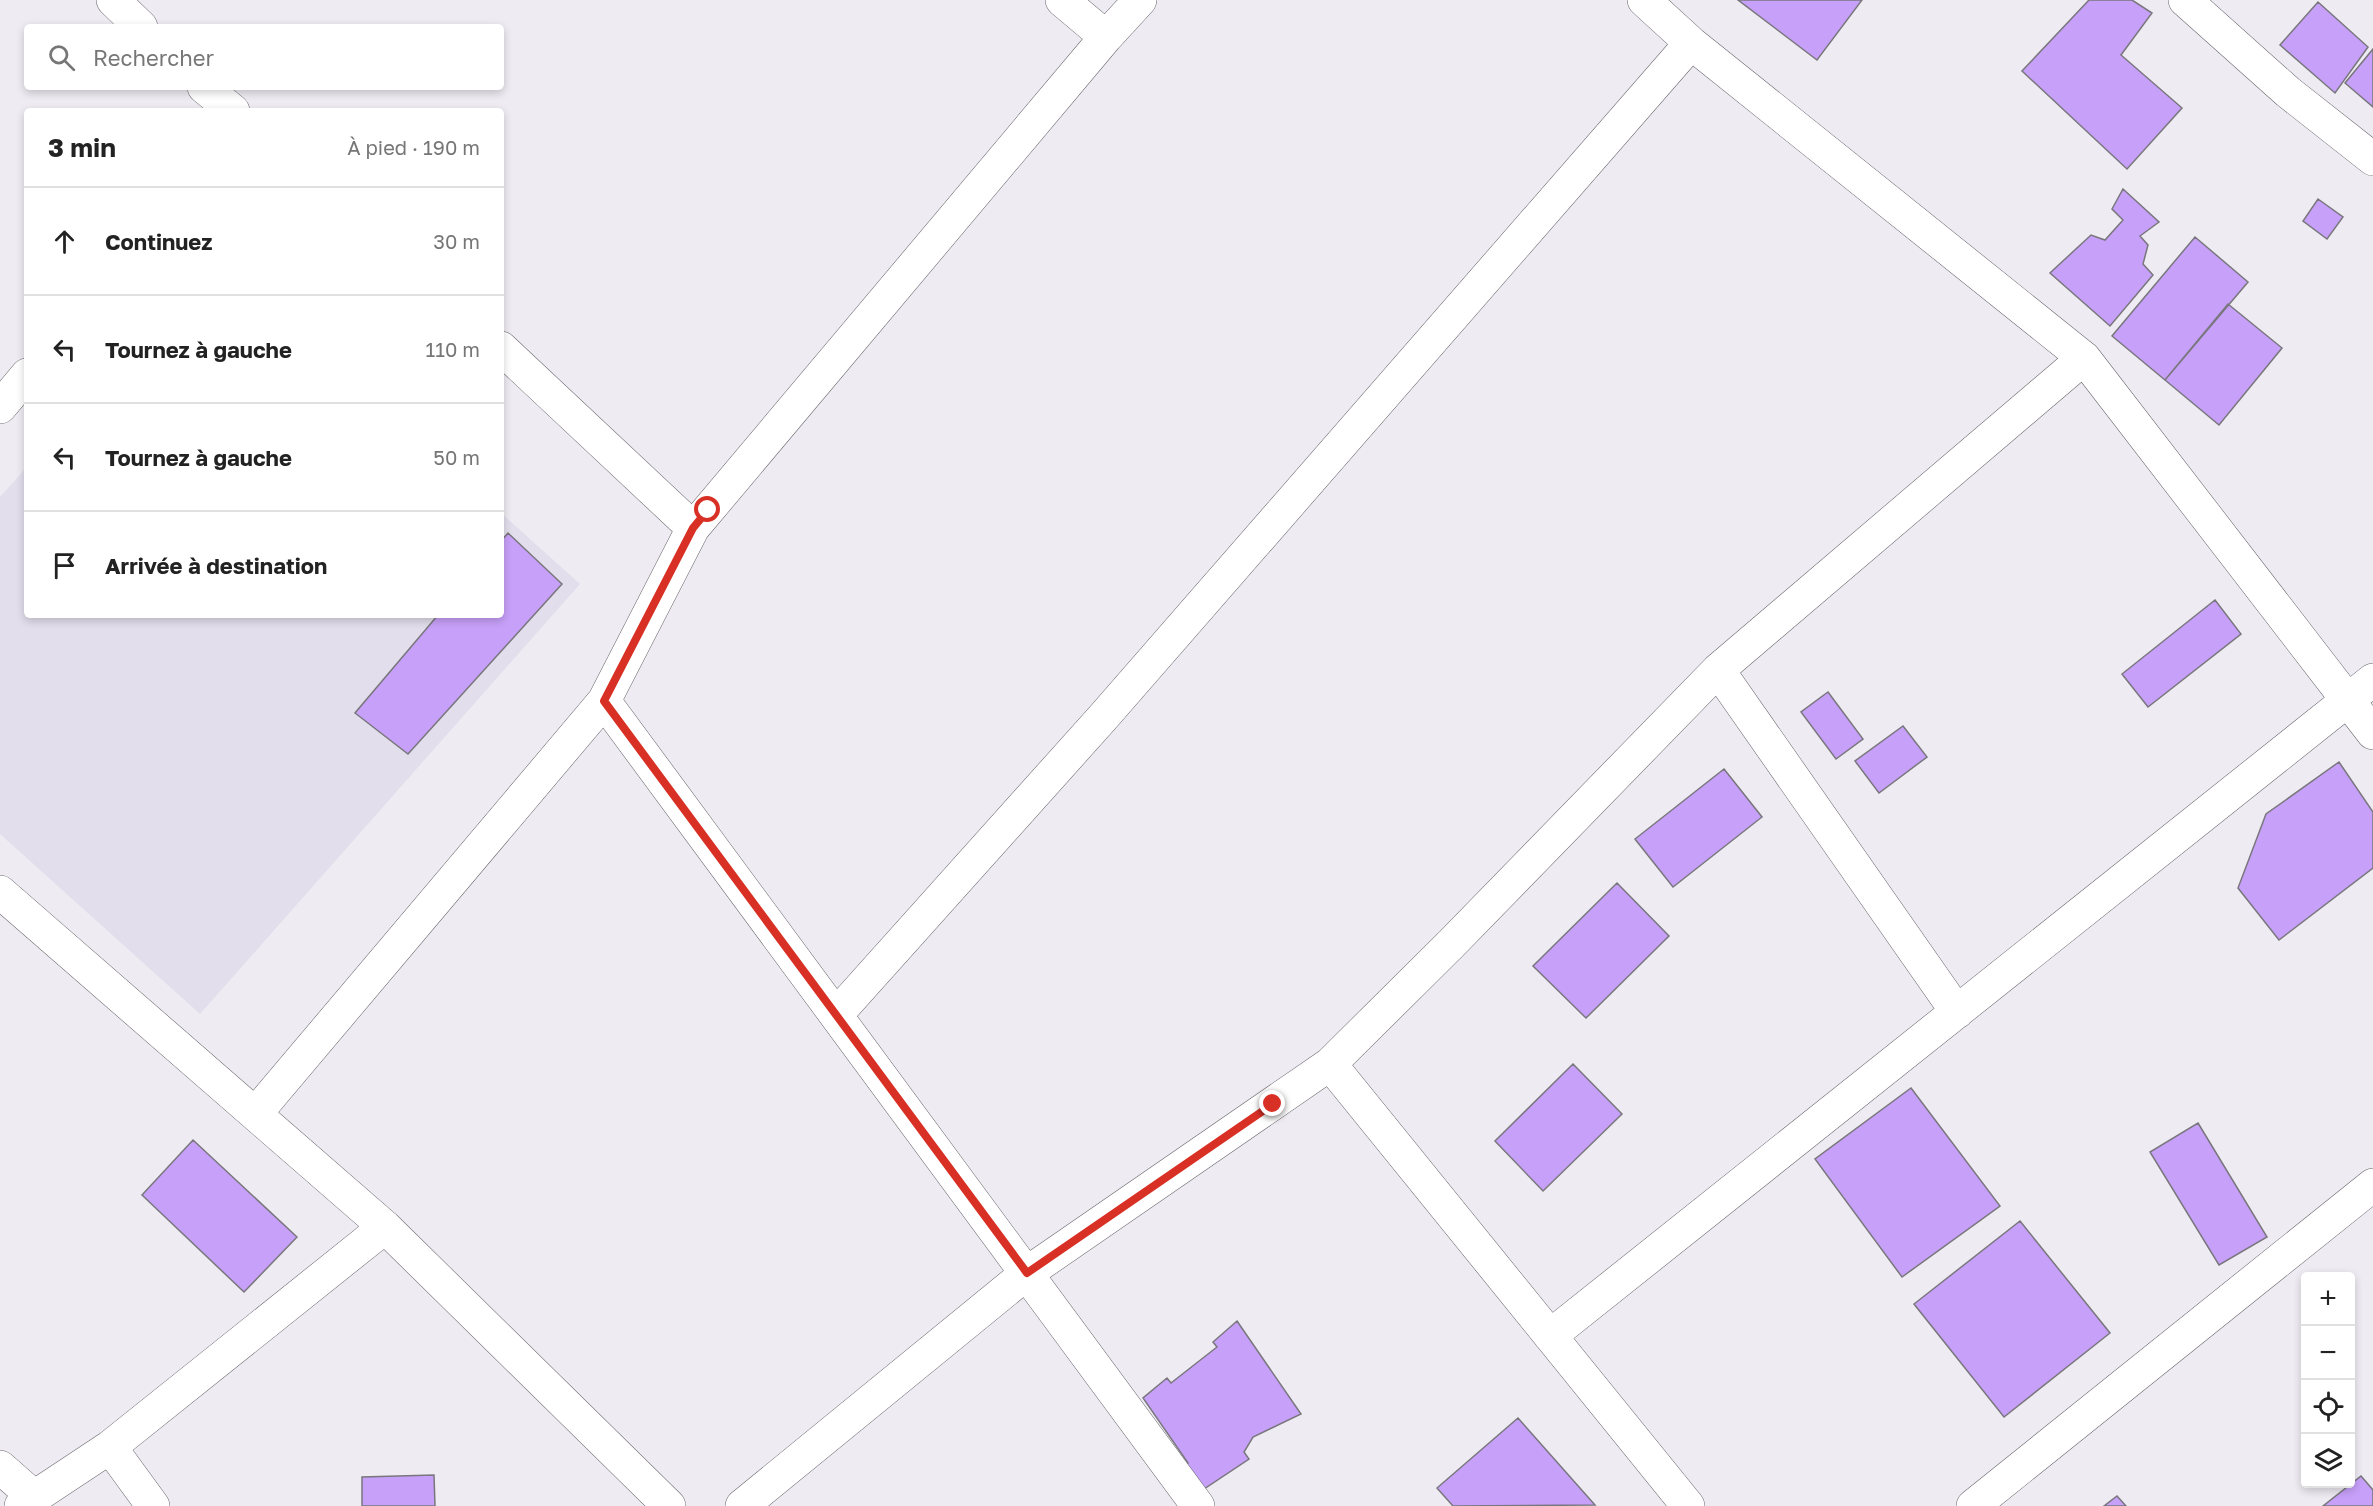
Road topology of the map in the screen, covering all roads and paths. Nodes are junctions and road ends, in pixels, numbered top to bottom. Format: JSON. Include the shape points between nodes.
{"nodes":[{"id":1,"x":113,"y":0,"type":"edge"},
{"id":2,"x":1062,"y":0,"type":"edge"},
{"id":3,"x":1140,"y":0,"type":"edge"},
{"id":4,"x":1644,"y":0,"type":"edge"},
{"id":5,"x":2185,"y":0,"type":"edge"},
{"id":6,"x":138,"y":24,"type":"edge"},
{"id":7,"x":1106,"y":37,"type":"junction"},
{"id":8,"x":1691,"y":43,"type":"junction"},
{"id":9,"x":208,"y":90,"type":"edge"},
{"id":10,"x":229,"y":108,"type":"edge"},
{"id":11,"x":2373,"y":159,"type":"edge"},
{"id":12,"x":504,"y":351,"type":"edge"},
{"id":13,"x":2084,"y":358,"type":"junction"},
{"id":14,"x":24,"y":379,"type":"edge"},
{"id":15,"x":0,"y":407,"type":"edge"},
{"id":16,"x":693,"y":528,"type":"junction"},
{"id":17,"x":1719,"y":670,"type":"junction"},
{"id":18,"x":2373,"y":680,"type":"edge"},
{"id":19,"x":604,"y":701,"type":"junction"},
{"id":20,"x":2348,"y":701,"type":"junction"},
{"id":21,"x":2373,"y":733,"type":"edge"},
{"id":22,"x":0,"y":892,"type":"edge"},
{"id":23,"x":1957,"y":1012,"type":"junction"},
{"id":24,"x":836,"y":1015,"type":"junction"},
{"id":25,"x":1330,"y":1064,"type":"junction"},
{"id":26,"x":256,"y":1113,"type":"junction"},
{"id":27,"x":2373,"y":1185,"type":"edge"},
{"id":28,"x":385,"y":1227,"type":"junction"},
{"id":29,"x":1027,"y":1273,"type":"junction"},
{"id":30,"x":1550,"y":1336,"type":"junction"},
{"id":31,"x":110,"y":1447,"type":"junction"},
{"id":32,"x":0,"y":1467,"type":"edge"},
{"id":33,"x":27,"y":1501,"type":"edge"},
{"id":34,"x":153,"y":1506,"type":"edge"},
{"id":35,"x":669,"y":1506,"type":"edge"},
{"id":36,"x":742,"y":1506,"type":"edge"},
{"id":37,"x":1198,"y":1506,"type":"edge"},
{"id":38,"x":1688,"y":1506,"type":"edge"},
{"id":39,"x":1973,"y":1506,"type":"edge"}],
"edges":[{"from":1,"to":6,"type":"street"},
{"from":2,"to":7,"type":"street"},
{"from":3,"to":7,"type":"street"},
{"from":4,"to":8,"type":"street"},
{"from":5,"to":11,"type":"street","via":[[2288,92]]},
{"from":7,"to":16,"type":"street"},
{"from":8,"to":13,"type":"street"},
{"from":8,"to":24,"type":"street","via":[[1105,715]]},
{"from":9,"to":10,"type":"street"},
{"from":12,"to":16,"type":"street"},
{"from":13,"to":17,"type":"street"},
{"from":13,"to":20,"type":"street"},
{"from":14,"to":15,"type":"street"},
{"from":16,"to":19,"type":"street"},
{"from":17,"to":23,"type":"street"},
{"from":17,"to":25,"type":"street"},
{"from":18,"to":20,"type":"street"},
{"from":19,"to":24,"type":"street"},
{"from":19,"to":26,"type":"street"},
{"from":20,"to":21,"type":"street"},
{"from":20,"to":23,"type":"street"},
{"from":22,"to":26,"type":"street"},
{"from":23,"to":30,"type":"street"},
{"from":24,"to":29,"type":"street"},
{"from":25,"to":29,"type":"street"},
{"from":25,"to":30,"type":"street"},
{"from":26,"to":28,"type":"street"},
{"from":27,"to":39,"type":"street"},
{"from":28,"to":31,"type":"street"},
{"from":28,"to":35,"type":"street"},
{"from":29,"to":36,"type":"street"},
{"from":29,"to":37,"type":"street"},
{"from":30,"to":38,"type":"street"},
{"from":31,"to":33,"type":"street"},
{"from":31,"to":34,"type":"street"},
{"from":32,"to":33,"type":"street"}]}
